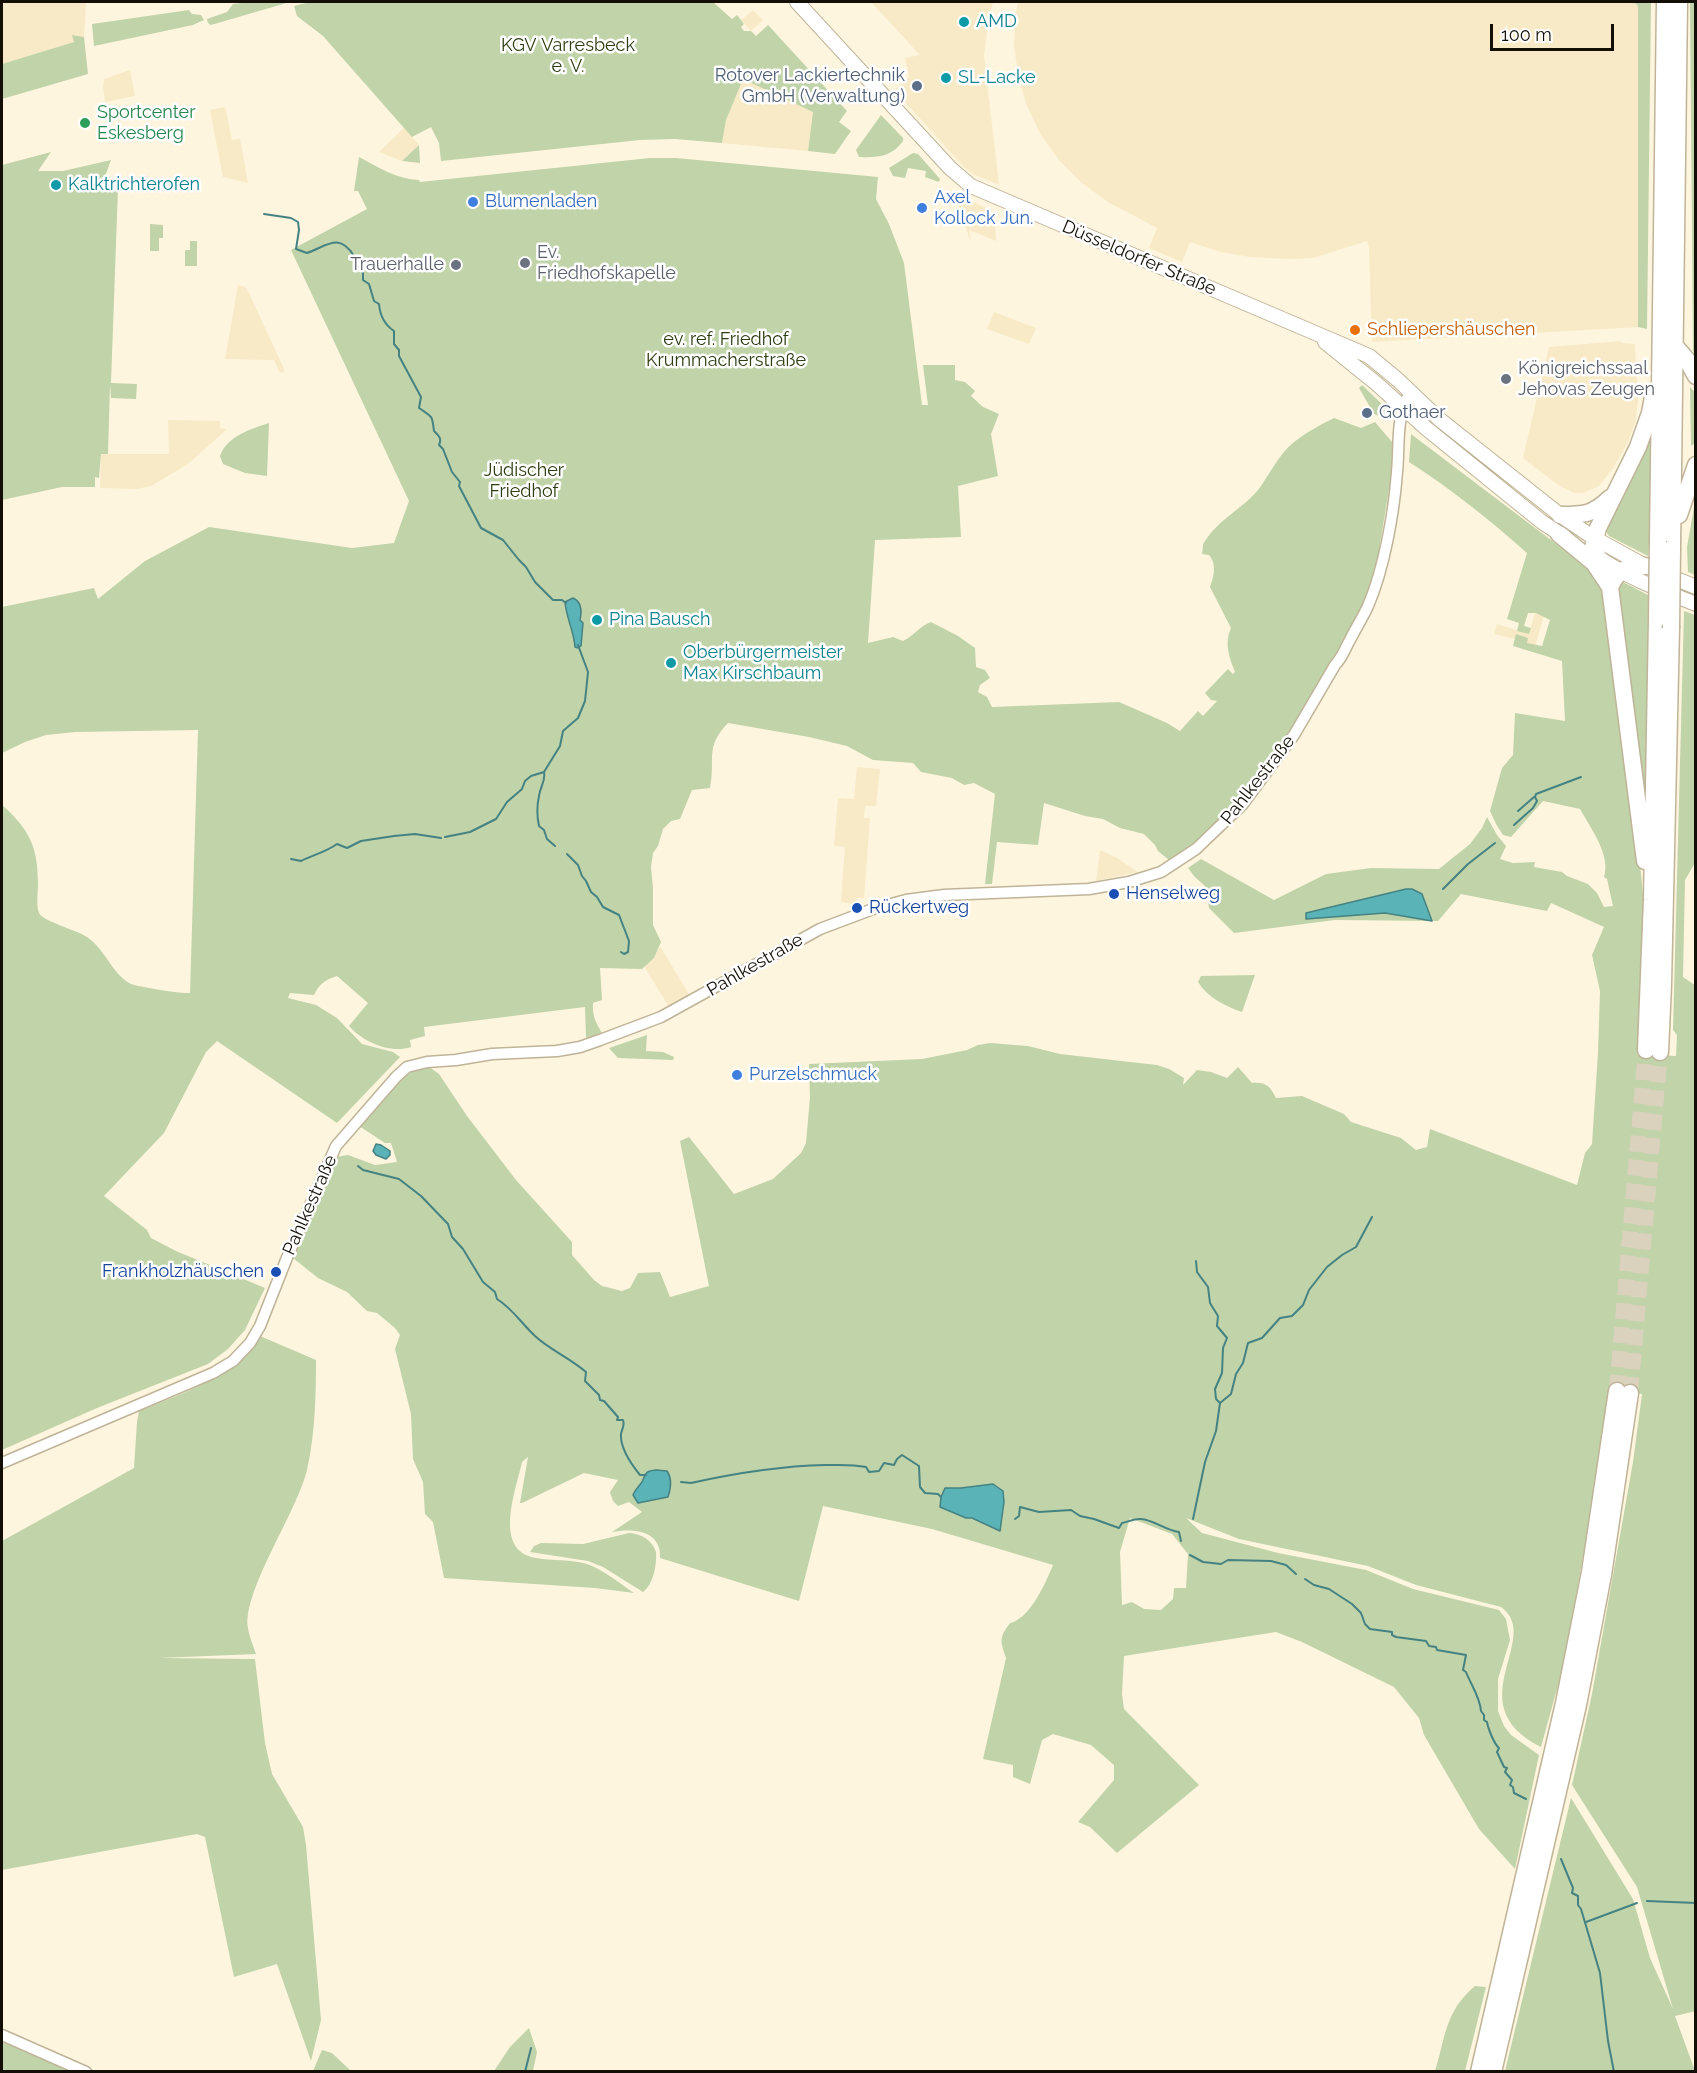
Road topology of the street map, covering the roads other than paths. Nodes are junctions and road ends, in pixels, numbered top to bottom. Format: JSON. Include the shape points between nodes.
{"nodes":[{"id":1,"x":797,"y":2,"type":"edge"},
{"id":2,"x":1665,"y":2,"type":"edge"},
{"id":3,"x":1679,"y":2,"type":"edge"},
{"id":4,"x":1309,"y":330,"type":"junction"},
{"id":5,"x":1668,"y":339,"type":"junction"},
{"id":6,"x":1695,"y":376,"type":"edge"},
{"id":7,"x":1410,"y":392,"type":"junction"},
{"id":8,"x":1402,"y":407,"type":"junction"},
{"id":9,"x":1695,"y":465,"type":"edge"},
{"id":10,"x":1617,"y":490,"type":"junction"},
{"id":11,"x":1560,"y":514,"type":"junction"},
{"id":12,"x":1559,"y":534,"type":"junction"},
{"id":13,"x":1594,"y":538,"type":"junction"},
{"id":14,"x":1667,"y":543,"type":"junction"},
{"id":15,"x":1599,"y":559,"type":"junction"},
{"id":16,"x":1645,"y":566,"type":"junction"},
{"id":17,"x":1620,"y":571,"type":"junction"},
{"id":18,"x":1610,"y":587,"type":"junction"},
{"id":19,"x":1695,"y":587,"type":"edge"},
{"id":20,"x":1695,"y":604,"type":"edge"},
{"id":21,"x":1664,"y":623,"type":"junction"},
{"id":22,"x":1652,"y":900,"type":"junction"},
{"id":23,"x":1623,"y":1392,"type":"tunnel mouth"},
{"id":24,"x":2,"y":1463,"type":"edge"},
{"id":25,"x":1501,"y":2010,"type":"junction"},
{"id":26,"x":2,"y":2035,"type":"edge"},
{"id":27,"x":86,"y":2072,"type":"edge"},
{"id":28,"x":1479,"y":2072,"type":"edge"},
{"id":29,"x":1493,"y":2072,"type":"edge"}],
"edges":[{"from":1,"to":4,"type":"main road","name":"Düsseldorfer Straße","via":[[971,186]]},
{"from":2,"to":5,"type":"highway"},
{"from":3,"to":5,"type":"highway"},
{"from":4,"to":7,"type":"main road","name":"Düsseldorfer Straße","via":[[1369,356]]},
{"from":4,"to":8,"type":"main road","name":"Düsseldorfer Straße"},
{"from":5,"to":6,"type":"highway"},
{"from":5,"to":10,"type":"highway","via":[[1644,434]]},
{"from":5,"to":14,"type":"highway"},
{"from":7,"to":8,"type":"street"},
{"from":7,"to":11,"type":"main road","name":"Düsseldorfer Straße"},
{"from":8,"to":12,"type":"main road","name":"Düsseldorfer Straße"},
{"from":8,"to":24,"type":"street","name":"Pahlkestraße","via":[[1391,514],[1383,560],[1368,606],[1343,658],[1282,753],[1243,804],[1196,849],[1161,872],[1129,882],[1089,889],[944,895],[873,909],[812,933],[661,1017],[600,1040],[557,1051],[492,1054],[411,1065],[396,1077],[332,1153],[260,1326],[233,1361]]},
{"from":9,"to":14,"type":"highway"},
{"from":10,"to":11,"type":"highway","via":[[1593,512]]},
{"from":10,"to":13,"type":"highway"},
{"from":11,"to":13,"type":"main road","name":"Düsseldorfer Straße"},
{"from":12,"to":15,"type":"main road","name":"Düsseldorfer Straße"},
{"from":12,"to":18,"type":"highway","via":[[1594,563]]},
{"from":13,"to":15,"type":"highway","via":[[1593,548]]},
{"from":13,"to":16,"type":"main road","name":"Düsseldorfer Straße"},
{"from":14,"to":21,"type":"highway","bridge":true},
{"from":15,"to":17,"type":"main road","name":"Düsseldorfer Straße"},
{"from":16,"to":17,"type":"highway"},
{"from":16,"to":19,"type":"main road","name":"Düsseldorfer Straße"},
{"from":17,"to":18,"type":"highway"},
{"from":17,"to":20,"type":"main road","name":"Düsseldorfer Straße"},
{"from":18,"to":22,"type":"highway"},
{"from":21,"to":22,"type":"highway"},
{"from":21,"to":22,"type":"highway","via":[[1663,984],[1653,1051]]},
{"from":23,"to":25,"type":"highway","via":[[1603,1575]]},
{"from":25,"to":28,"type":"highway"},
{"from":25,"to":29,"type":"highway"},
{"from":26,"to":27,"type":"street"}]}
